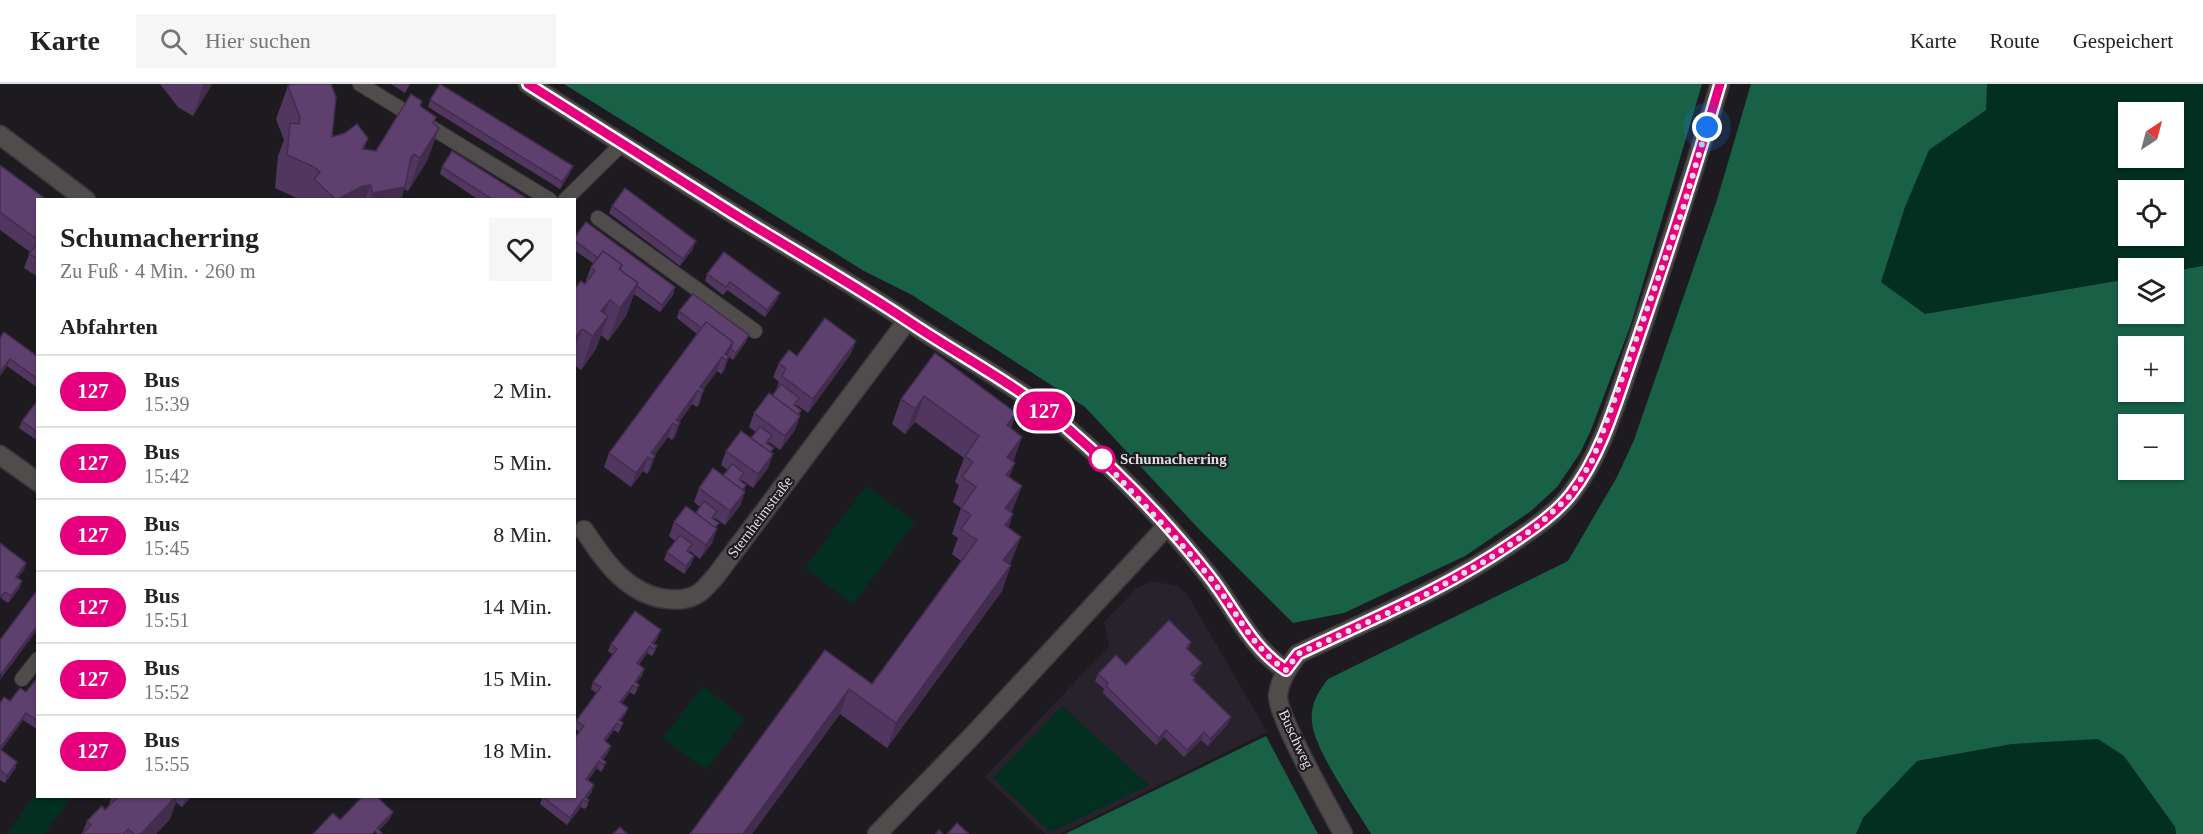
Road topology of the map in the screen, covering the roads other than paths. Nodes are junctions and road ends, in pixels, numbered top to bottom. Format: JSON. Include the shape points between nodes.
{"nodes":[{"id":1,"x":360,"y":84,"type":"edge"},
{"id":2,"x":528,"y":84,"type":"edge"},
{"id":3,"x":1720,"y":84,"type":"edge"},
{"id":4,"x":0,"y":135,"type":"edge"},
{"id":5,"x":622,"y":144,"type":"junction"},
{"id":6,"x":83,"y":198,"type":"edge"},
{"id":7,"x":547,"y":198,"type":"edge"},
{"id":8,"x":567,"y":198,"type":"edge"},
{"id":9,"x":598,"y":218,"type":"dead end"},
{"id":10,"x":907,"y":321,"type":"junction"},
{"id":11,"x":755,"y":331,"type":"dead end"},
{"id":12,"x":0,"y":455,"type":"edge"},
{"id":13,"x":36,"y":481,"type":"edge"},
{"id":14,"x":1166,"y":527,"type":"junction"},
{"id":15,"x":584,"y":530,"type":"dead end"},
{"id":16,"x":36,"y":662,"type":"edge"},
{"id":17,"x":1286,"y":670,"type":"junction"},
{"id":18,"x":22,"y":679,"type":"dead end"},
{"id":19,"x":877,"y":834,"type":"edge"},
{"id":20,"x":1343,"y":834,"type":"edge"}],
"edges":[{"from":1,"to":7,"type":"lane"},
{"from":2,"to":5,"type":"street"},
{"from":3,"to":17,"type":"street","via":[[1682,212],[1625,376],[1593,459],[1571,495],[1536,527],[1487,560],[1416,600],[1298,654]]},
{"from":4,"to":6,"type":"street"},
{"from":5,"to":8,"type":"lane"},
{"from":5,"to":10,"type":"street"},
{"from":9,"to":11,"type":"lane"},
{"from":10,"to":14,"type":"street","via":[[1063,424]]},
{"from":10,"to":15,"type":"street","name":"Sternheimstraße","via":[[716,577],[698,594],[680,601],[650,598],[621,578]]},
{"from":12,"to":13,"type":"street"},
{"from":14,"to":17,"type":"street","via":[[1210,576],[1254,643],[1269,660]]},
{"from":14,"to":19,"type":"street"},
{"from":16,"to":18,"type":"lane"},
{"from":17,"to":20,"type":"street","name":"Buschweg","via":[[1278,697]]}]}
